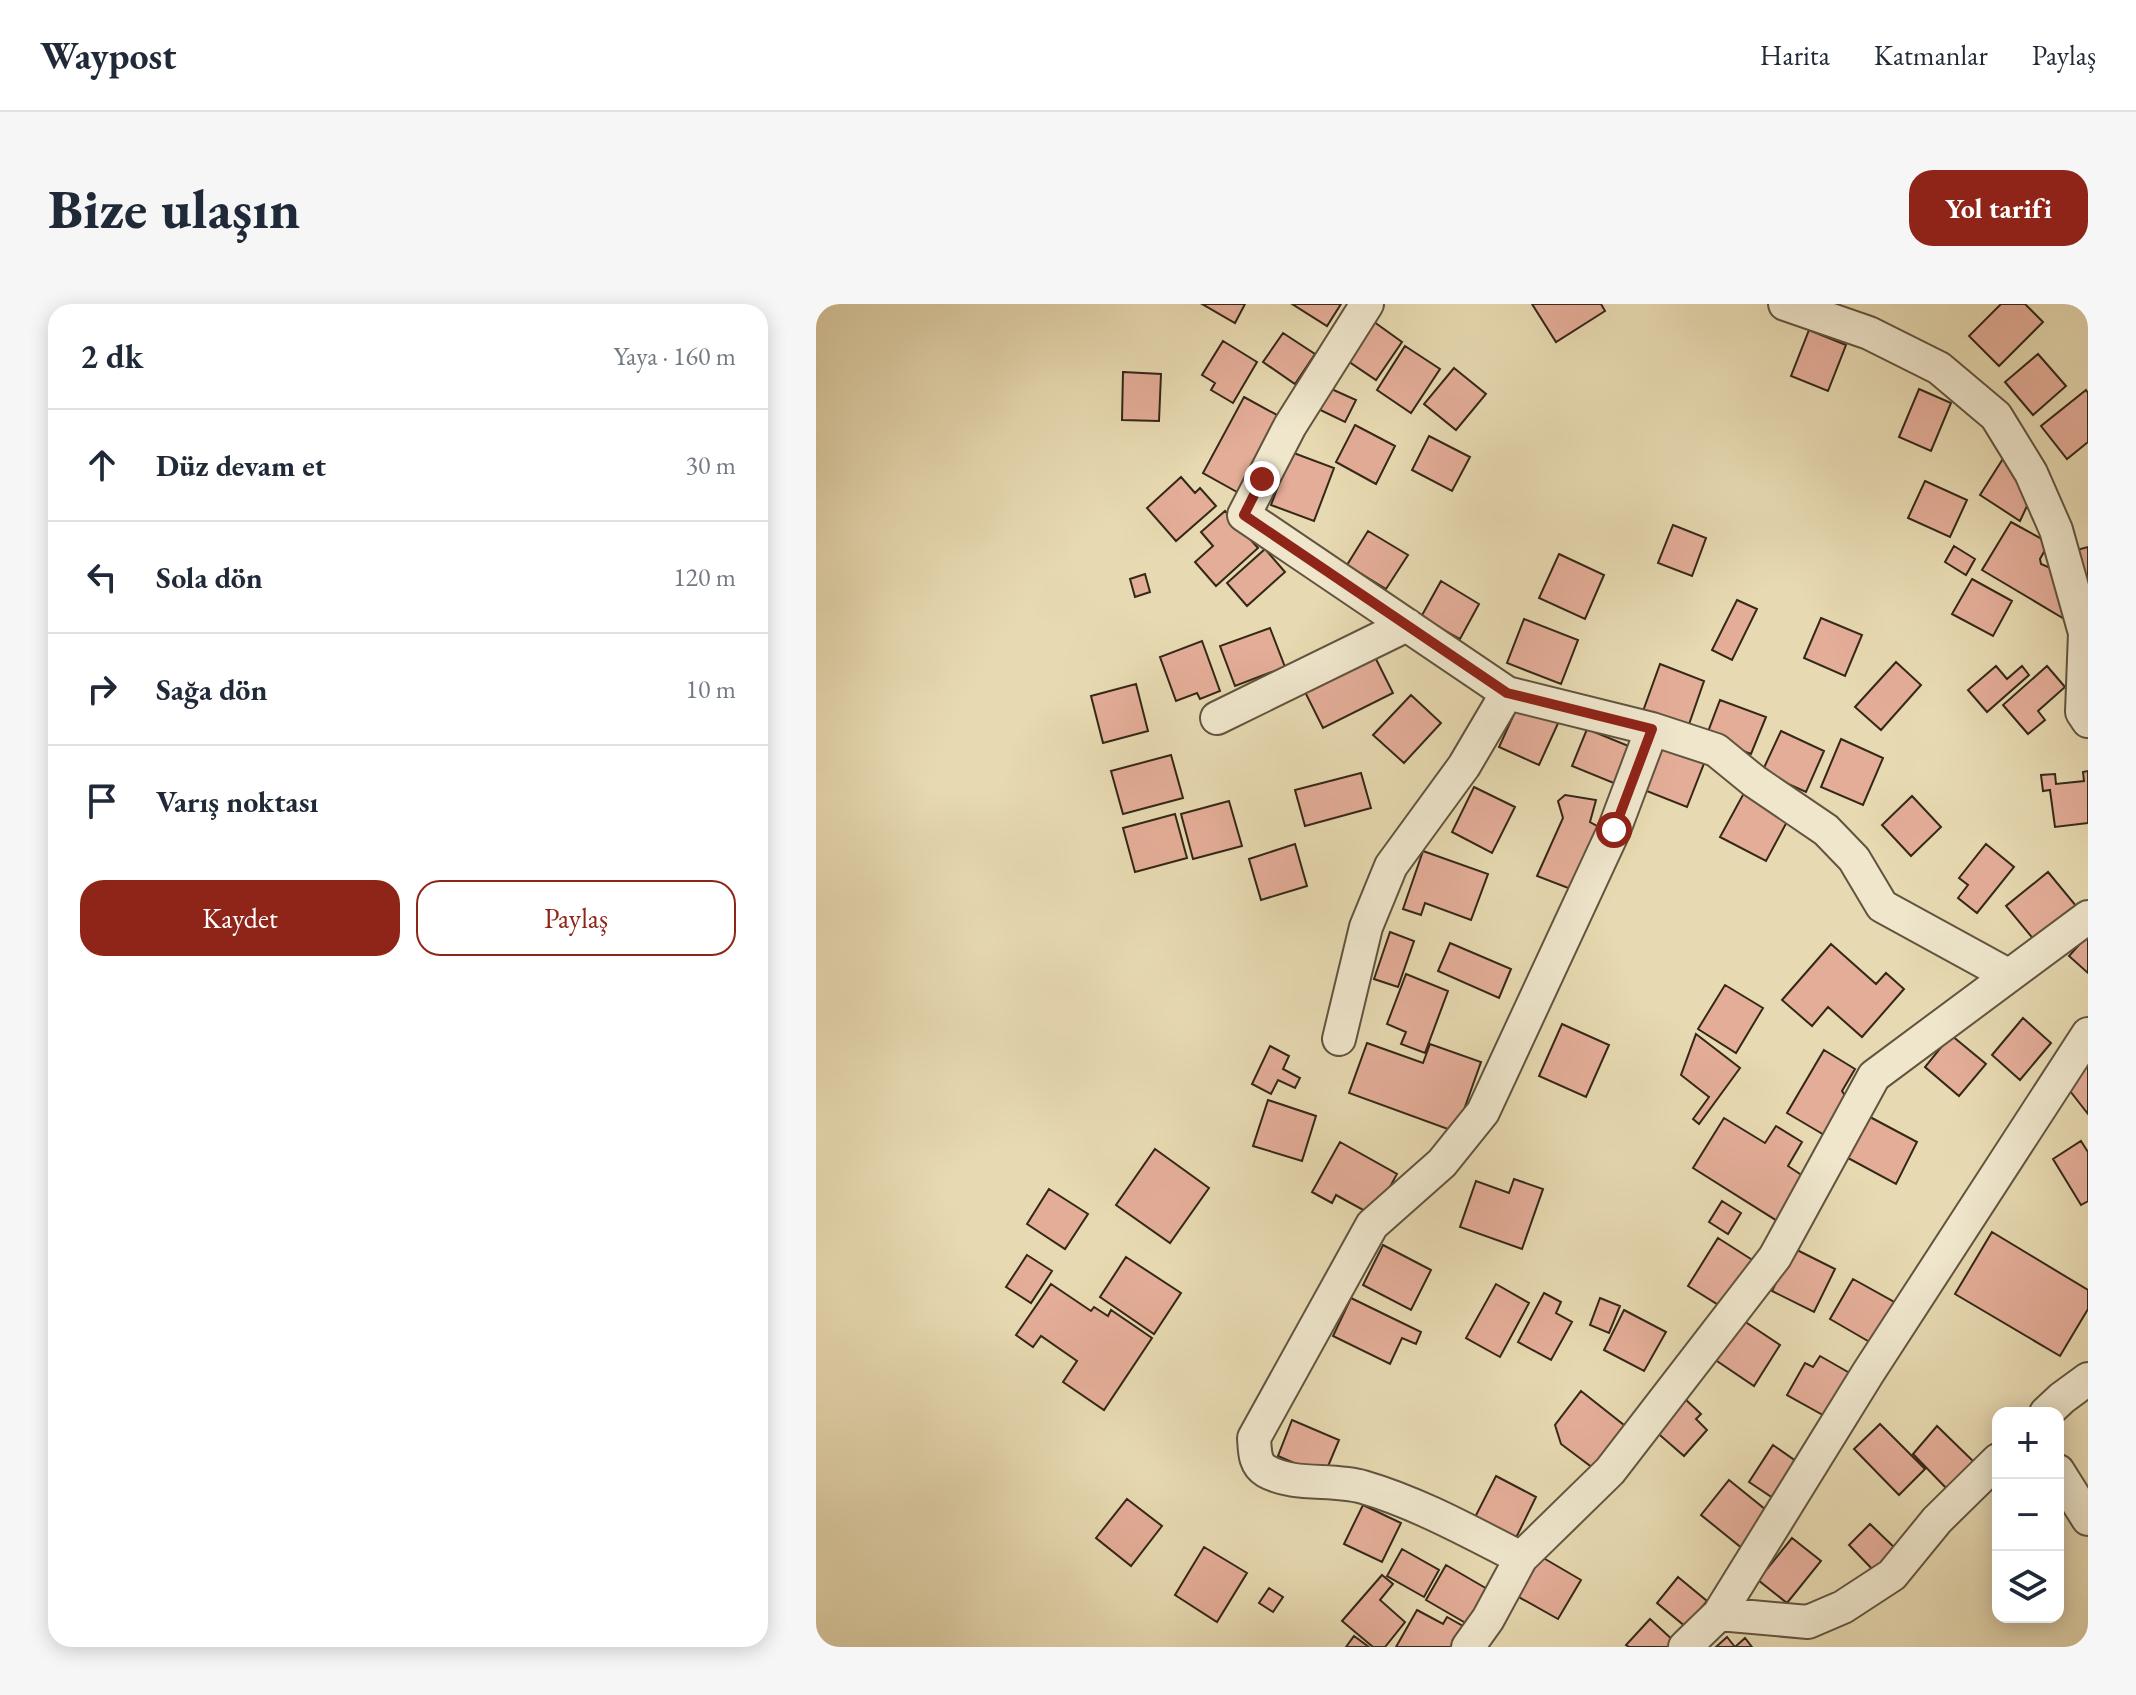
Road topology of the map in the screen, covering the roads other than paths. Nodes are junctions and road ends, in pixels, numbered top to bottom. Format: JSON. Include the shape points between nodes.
{"nodes":[{"id":1,"x":1367,"y":304,"type":"edge"},
{"id":2,"x":1785,"y":304,"type":"edge"},
{"id":3,"x":1407,"y":625,"type":"junction"},
{"id":4,"x":1507,"y":693,"type":"junction"},
{"id":5,"x":1217,"y":718,"type":"dead end"},
{"id":6,"x":2088,"y":721,"type":"edge"},
{"id":7,"x":1652,"y":729,"type":"junction"},
{"id":8,"x":2088,"y":917,"type":"edge"},
{"id":9,"x":2008,"y":975,"type":"junction"},
{"id":10,"x":2088,"y":1034,"type":"edge"},
{"id":11,"x":1339,"y":1039,"type":"dead end"},
{"id":12,"x":2088,"y":1379,"type":"edge"},
{"id":13,"x":2052,"y":1407,"type":"edge"},
{"id":14,"x":1992,"y":1466,"type":"edge"},
{"id":15,"x":2063,"y":1479,"type":"edge"},
{"id":16,"x":2088,"y":1519,"type":"edge"},
{"id":17,"x":1521,"y":1558,"type":"junction"},
{"id":18,"x":1719,"y":1614,"type":"junction"},
{"id":19,"x":1815,"y":1635,"type":"edge"},
{"id":20,"x":1468,"y":1647,"type":"edge"},
{"id":21,"x":1685,"y":1647,"type":"edge"}],
"edges":[{"from":1,"to":3,"type":"street","via":[[1290,426],[1244,515]]},
{"from":2,"to":6,"type":"street","via":[[1869,333],[1939,368],[1996,416],[2031,473],[2056,530],[2085,633],[2082,712]]},
{"from":3,"to":4,"type":"street"},
{"from":3,"to":5,"type":"street"},
{"from":4,"to":7,"type":"street"},
{"from":4,"to":11,"type":"street","via":[[1464,766],[1391,866],[1366,927]]},
{"from":7,"to":9,"type":"street","via":[[1716,750],[1826,830],[1854,859],[1882,906]]},
{"from":7,"to":17,"type":"street","via":[[1614,830],[1483,1112],[1442,1163],[1372,1225],[1254,1438],[1261,1468],[1281,1478],[1358,1486],[1389,1495]]},
{"from":8,"to":9,"type":"street"},
{"from":9,"to":17,"type":"street","via":[[1874,1076],[1775,1257],[1610,1471]]},
{"from":10,"to":18,"type":"street"},
{"from":12,"to":13,"type":"street"},
{"from":14,"to":19,"type":"street","via":[[1892,1575],[1843,1607]]},
{"from":15,"to":16,"type":"street"},
{"from":17,"to":20,"type":"street"},
{"from":18,"to":19,"type":"street"},
{"from":18,"to":21,"type":"street"}]}
